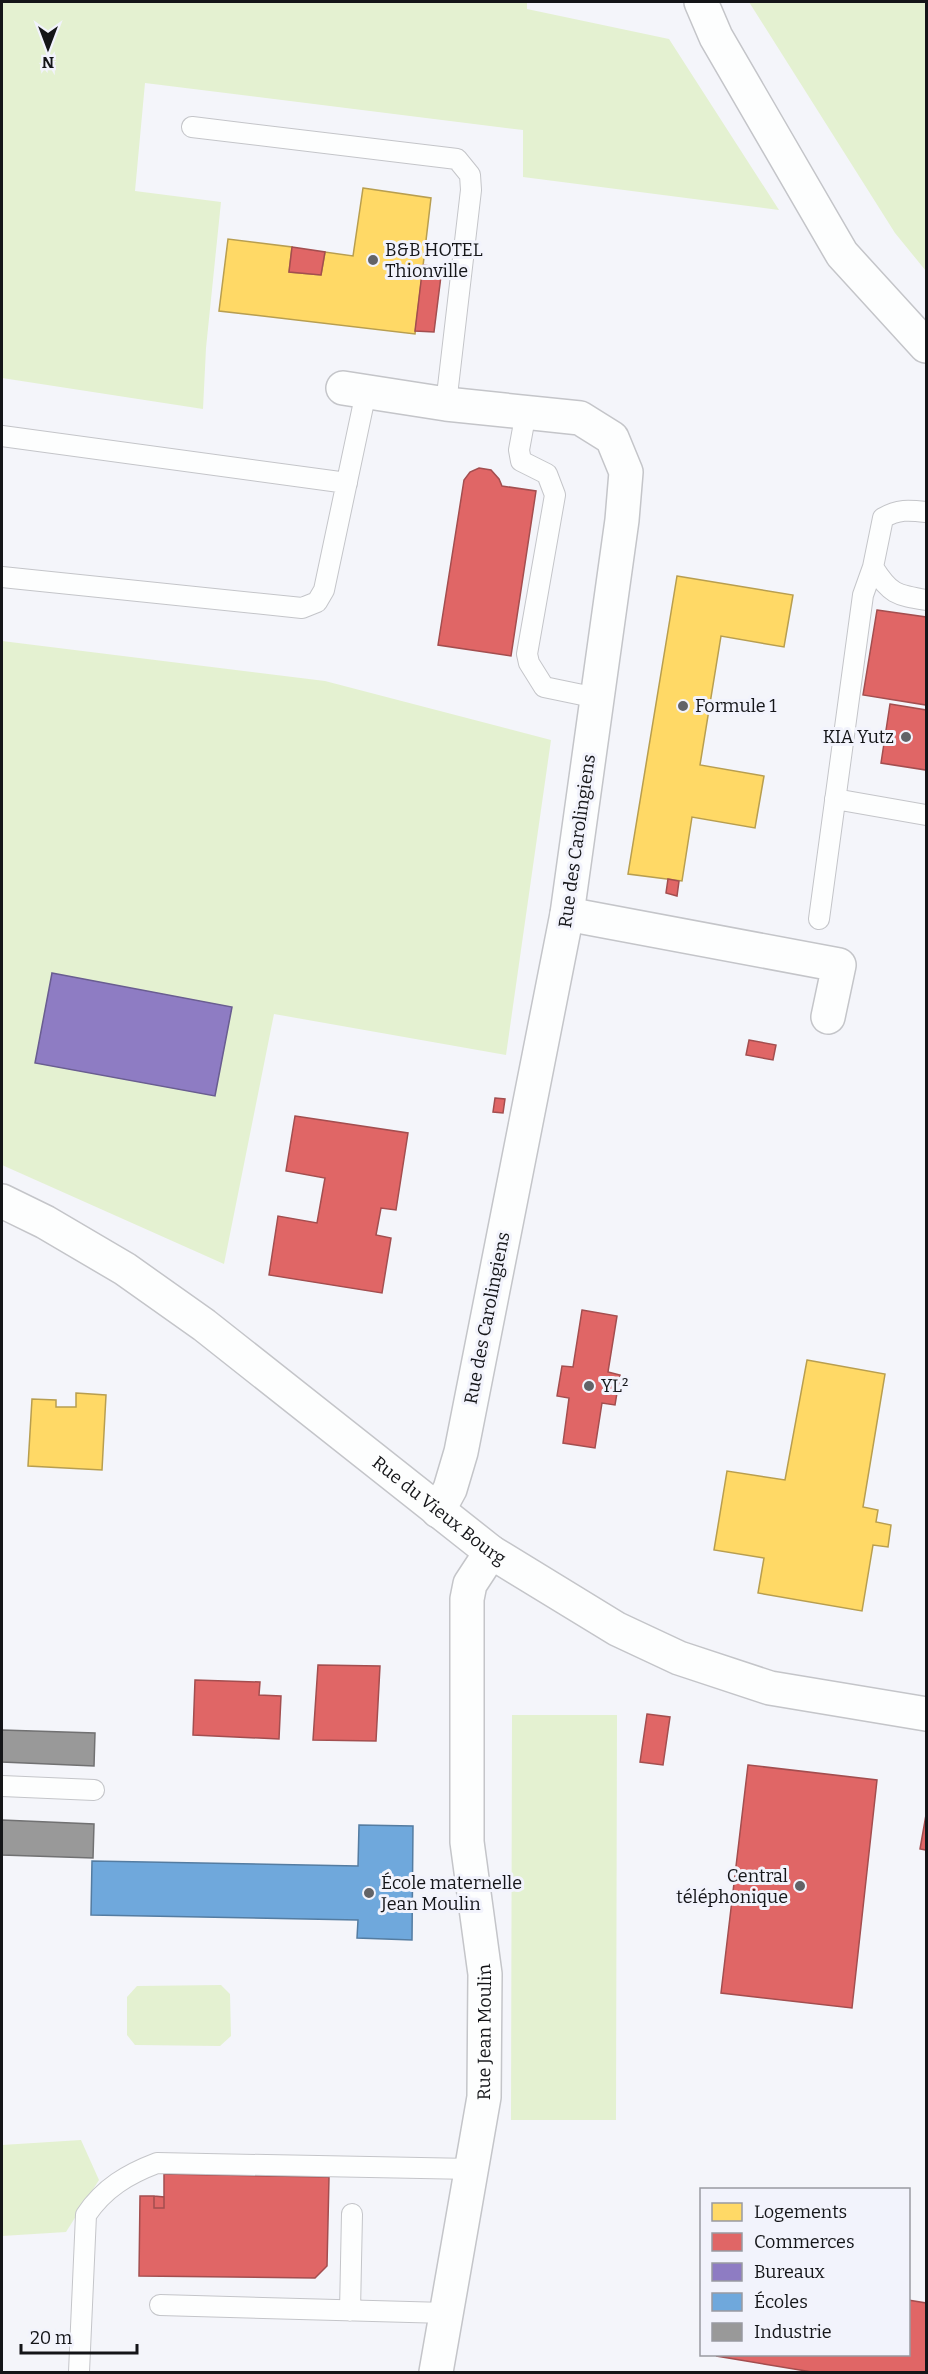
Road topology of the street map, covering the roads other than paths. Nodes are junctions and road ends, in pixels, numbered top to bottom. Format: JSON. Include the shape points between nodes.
{"nodes":[{"id":1,"x":701,"y":2,"type":"edge"},
{"id":2,"x":192,"y":127,"type":"dead end"},
{"id":3,"x":927,"y":346,"type":"edge"},
{"id":4,"x":355,"y":390,"type":"joint"},
{"id":5,"x":446,"y":404,"type":"junction"},
{"id":6,"x":526,"y":412,"type":"junction"},
{"id":7,"x":2,"y":436,"type":"edge"},
{"id":8,"x":347,"y":483,"type":"junction"},
{"id":9,"x":927,"y":512,"type":"edge"},
{"id":10,"x":873,"y":567,"type":"junction"},
{"id":11,"x":2,"y":577,"type":"edge"},
{"id":12,"x":927,"y":600,"type":"edge"},
{"id":13,"x":597,"y":698,"type":"junction"},
{"id":14,"x":835,"y":799,"type":"junction"},
{"id":15,"x":927,"y":815,"type":"edge"},
{"id":16,"x":567,"y":914,"type":"junction"},
{"id":17,"x":819,"y":919,"type":"dead end"},
{"id":18,"x":828,"y":1017,"type":"dead end"},
{"id":19,"x":2,"y":1201,"type":"edge"},
{"id":20,"x":438,"y":1511,"type":"junction"},
{"id":21,"x":491,"y":1552,"type":"junction"},
{"id":22,"x":927,"y":1714,"type":"edge"},
{"id":23,"x":2,"y":1786,"type":"edge"},
{"id":24,"x":94,"y":1790,"type":"dead end"},
{"id":25,"x":472,"y":2169,"type":"junction"},
{"id":26,"x":352,"y":2214,"type":"dead end"},
{"id":27,"x":160,"y":2305,"type":"dead end"},
{"id":28,"x":350,"y":2311,"type":"junction"},
{"id":29,"x":446,"y":2313,"type":"junction"},
{"id":30,"x":79,"y":2373,"type":"edge"},
{"id":31,"x":436,"y":2373,"type":"edge"}],
"edges":[{"from":1,"to":3,"type":"main road","via":[[716,38],[842,254]]},
{"from":2,"to":5,"type":"lane","via":[[457,159],[470,175],[471,190]]},
{"from":4,"to":5,"type":"main road","name":"Rue des Carolingiens"},
{"from":4,"to":8,"type":"lane"},
{"from":5,"to":6,"type":"main road","name":"Rue des Carolingiens"},
{"from":6,"to":13,"type":"lane","via":[[519,450],[521,461],[547,474],[555,495],[527,654],[529,663],[544,687]]},
{"from":6,"to":13,"type":"main road","name":"Rue des Carolingiens","via":[[580,418],[612,438],[626,472]]},
{"from":7,"to":8,"type":"lane"},
{"from":8,"to":11,"type":"lane","via":[[324,590],[317,602],[302,608]]},
{"from":9,"to":10,"type":"lane","via":[[894,511],[883,518]]},
{"from":10,"to":12,"type":"lane","via":[[883,583],[898,595]]},
{"from":10,"to":14,"type":"lane","via":[[862,595]]},
{"from":13,"to":16,"type":"main road","name":"Rue des Carolingiens"},
{"from":14,"to":15,"type":"lane"},
{"from":14,"to":17,"type":"lane"},
{"from":16,"to":18,"type":"main road","via":[[839,965]]},
{"from":16,"to":20,"type":"main road","name":"Rue des Carolingiens","via":[[461,1452],[450,1489]]},
{"from":19,"to":20,"type":"main road","name":"Rue du Vieux Bourg","via":[[125,1269],[204,1325]]},
{"from":20,"to":21,"type":"main road","name":"Rue du Vieux Bourg"},
{"from":21,"to":22,"type":"main road","name":"Rue du Vieux Bourg","via":[[617,1629],[679,1658],[770,1688]]},
{"from":21,"to":25,"type":"main road","name":"Rue Jean Moulin","via":[[470,1584],[467,1599],[467,1842],[485,1974],[484,2097]]},
{"from":23,"to":24,"type":"lane"},
{"from":25,"to":29,"type":"main road","name":"Rue Jean Moulin"},
{"from":25,"to":30,"type":"lane","via":[[157,2163],[137,2170],[109,2187],[86,2215]]},
{"from":26,"to":28,"type":"lane"},
{"from":27,"to":28,"type":"lane"},
{"from":28,"to":29,"type":"lane"},
{"from":29,"to":31,"type":"main road","name":"Rue Jean Moulin"}]}
